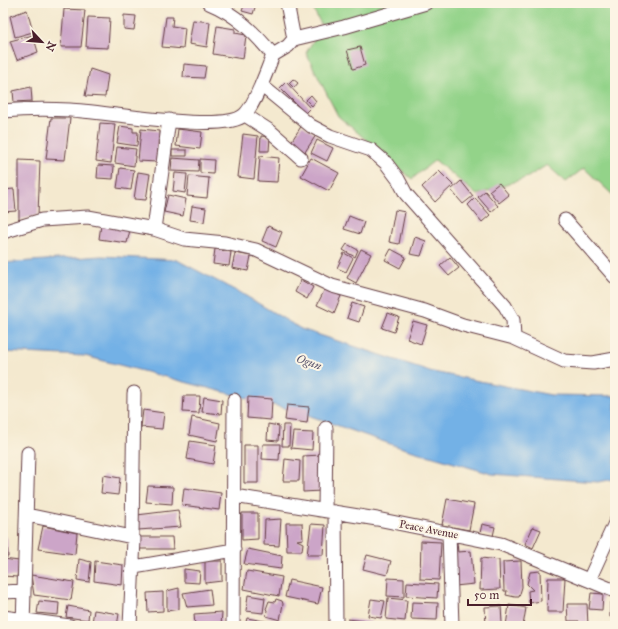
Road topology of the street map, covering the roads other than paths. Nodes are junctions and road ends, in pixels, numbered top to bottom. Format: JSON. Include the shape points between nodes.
{"nodes":[{"id":1,"x":209,"y":3,"type":"edge"},
{"id":2,"x":287,"y":3,"type":"edge"},
{"id":3,"x":426,"y":3,"type":"edge"},
{"id":4,"x":294,"y":39,"type":"junction"},
{"id":5,"x":273,"y":55,"type":"junction"},
{"id":6,"x":261,"y":85,"type":"junction"},
{"id":7,"x":3,"y":111,"type":"edge"},
{"id":8,"x":245,"y":115,"type":"junction"},
{"id":9,"x":169,"y":120,"type":"junction"},
{"id":10,"x":301,"y":158,"type":"dead end"},
{"id":11,"x":566,"y":220,"type":"dead end"},
{"id":12,"x":154,"y":230,"type":"junction"},
{"id":13,"x":3,"y":232,"type":"edge"},
{"id":14,"x":615,"y":277,"type":"edge"},
{"id":15,"x":514,"y":338,"type":"junction"},
{"id":16,"x":615,"y":359,"type":"edge"},
{"id":17,"x":134,"y":393,"type":"dead end"},
{"id":18,"x":234,"y":400,"type":"dead end"},
{"id":19,"x":326,"y":428,"type":"dead end"},
{"id":20,"x":28,"y":453,"type":"dead end"},
{"id":21,"x":234,"y":496,"type":"junction"},
{"id":22,"x":330,"y":511,"type":"junction"},
{"id":23,"x":27,"y":516,"type":"junction"},
{"id":24,"x":615,"y":523,"type":"edge"},
{"id":25,"x":449,"y":532,"type":"junction"},
{"id":26,"x":132,"y":536,"type":"junction"},
{"id":27,"x":234,"y":550,"type":"junction"},
{"id":28,"x":134,"y":568,"type":"junction"},
{"id":29,"x":589,"y":580,"type":"junction"},
{"id":30,"x":24,"y":591,"type":"junction"},
{"id":31,"x":615,"y":591,"type":"edge"},
{"id":32,"x":3,"y":592,"type":"edge"},
{"id":33,"x":3,"y":617,"type":"edge"},
{"id":34,"x":24,"y":626,"type":"edge"},
{"id":35,"x":70,"y":626,"type":"edge"},
{"id":36,"x":130,"y":626,"type":"edge"},
{"id":37,"x":233,"y":626,"type":"edge"},
{"id":38,"x":336,"y":626,"type":"edge"},
{"id":39,"x":452,"y":626,"type":"edge"}],
"edges":[{"from":1,"to":5,"type":"street","via":[[233,15],[250,28]]},
{"from":2,"to":4,"type":"street"},
{"from":3,"to":4,"type":"street"},
{"from":4,"to":5,"type":"street"},
{"from":5,"to":6,"type":"street"},
{"from":6,"to":8,"type":"street"},
{"from":6,"to":15,"type":"street","via":[[311,126],[330,136],[371,150],[386,163],[406,194],[505,306],[513,320]]},
{"from":7,"to":9,"type":"street","via":[[71,110]]},
{"from":8,"to":9,"type":"street","via":[[236,121]]},
{"from":8,"to":10,"type":"street","via":[[270,131]]},
{"from":9,"to":12,"type":"street"},
{"from":11,"to":14,"type":"street"},
{"from":12,"to":13,"type":"street","via":[[88,217],[42,220]]},
{"from":12,"to":15,"type":"street","via":[[184,239],[225,243],[256,250],[332,286]]},
{"from":15,"to":16,"type":"street","via":[[564,361],[593,363]]},
{"from":17,"to":26,"type":"street"},
{"from":18,"to":21,"type":"street"},
{"from":19,"to":22,"type":"street"},
{"from":20,"to":23,"type":"street"},
{"from":21,"to":22,"type":"street","name":"Peace Avenue"},
{"from":21,"to":27,"type":"street"},
{"from":22,"to":25,"type":"street","name":"Peace Avenue"},
{"from":22,"to":38,"type":"street"},
{"from":23,"to":26,"type":"street"},
{"from":23,"to":30,"type":"street"},
{"from":24,"to":29,"type":"street"},
{"from":25,"to":29,"type":"street","name":"Peace Avenue","via":[[517,549]]},
{"from":25,"to":39,"type":"street"},
{"from":26,"to":28,"type":"street"},
{"from":27,"to":28,"type":"street"},
{"from":27,"to":37,"type":"street"},
{"from":28,"to":36,"type":"street"},
{"from":29,"to":31,"type":"street","name":"Peace Avenue"},
{"from":30,"to":32,"type":"street"},
{"from":30,"to":34,"type":"street"},
{"from":33,"to":35,"type":"street"}]}
